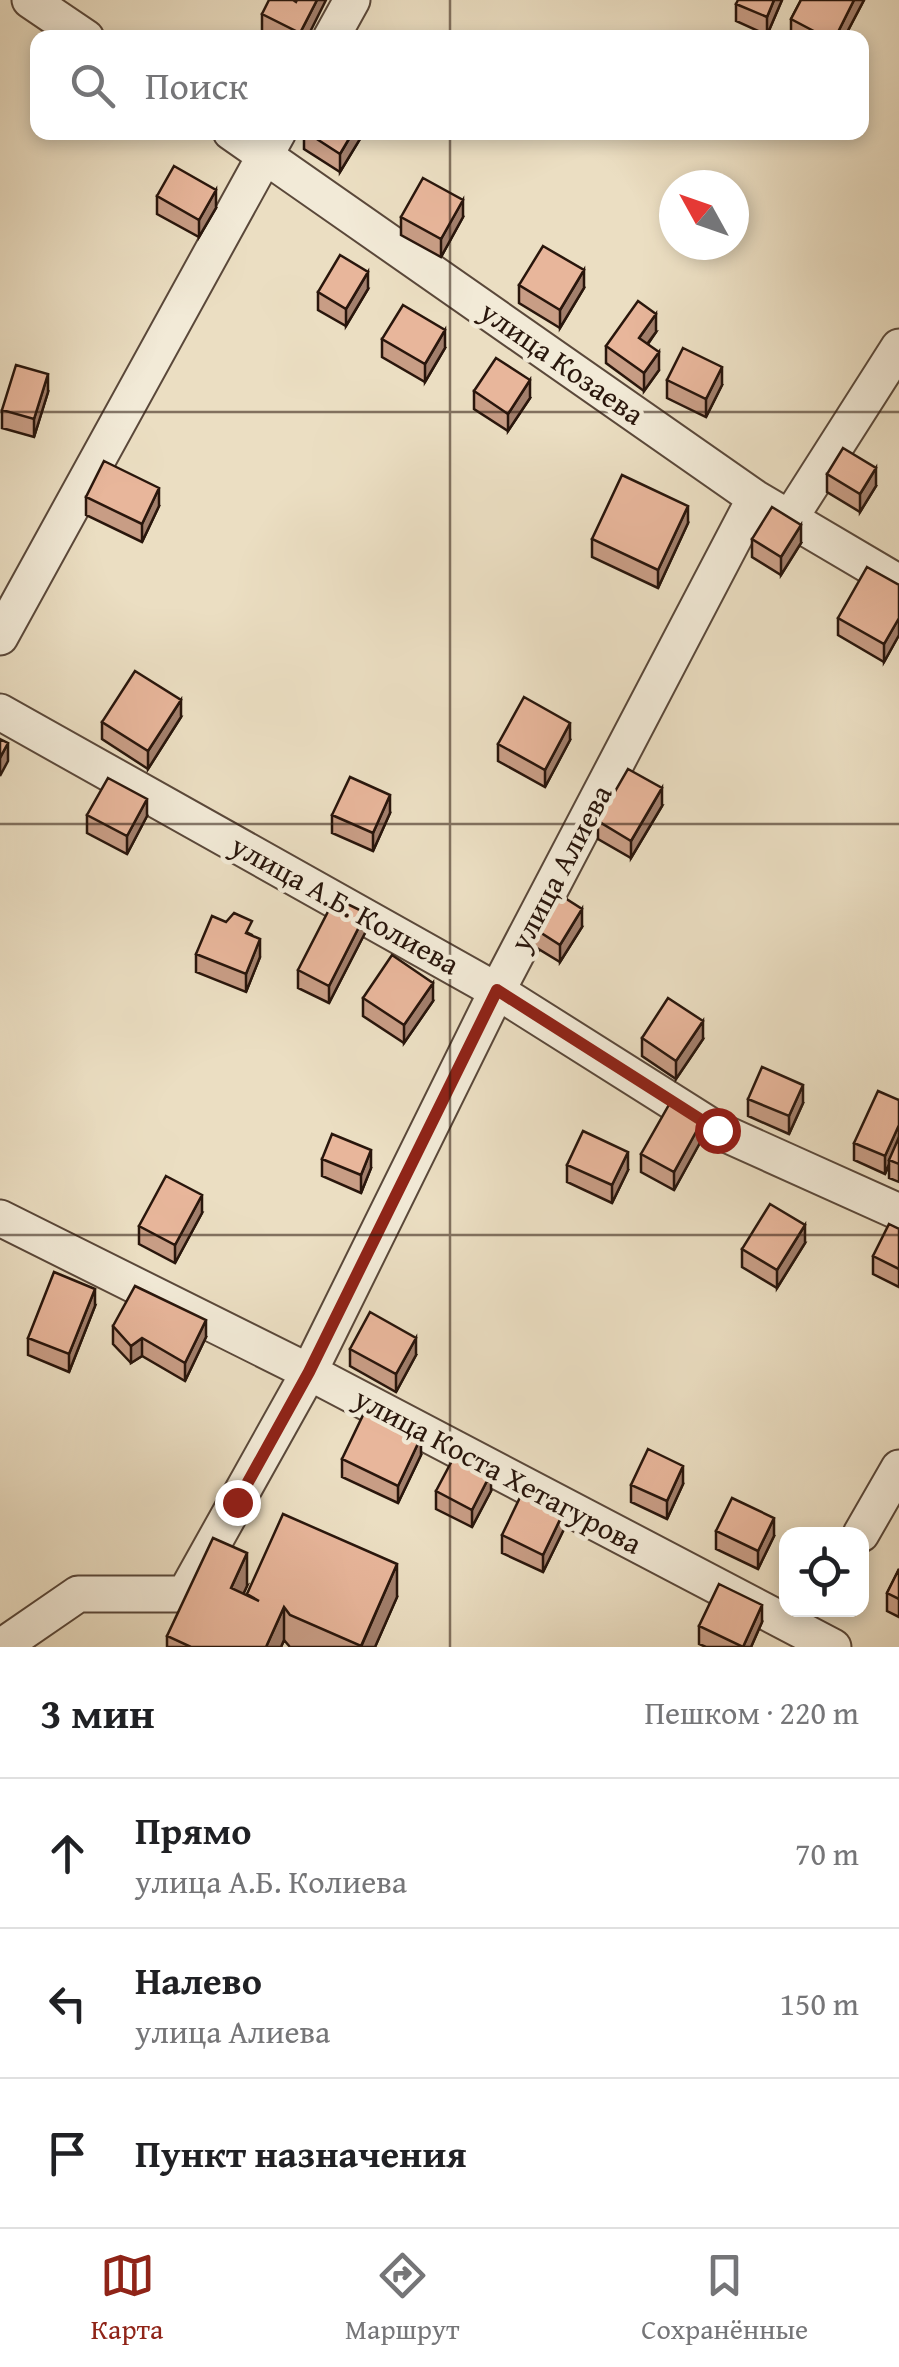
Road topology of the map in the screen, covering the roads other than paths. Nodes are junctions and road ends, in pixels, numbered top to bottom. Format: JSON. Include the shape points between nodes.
{"nodes":[{"id":1,"x":30,"y":0,"type":"edge"},
{"id":2,"x":352,"y":0,"type":"edge"},
{"id":3,"x":74,"y":30,"type":"edge"},
{"id":4,"x":335,"y":30,"type":"edge"},
{"id":5,"x":272,"y":144,"type":"edge"},
{"id":6,"x":899,"y":347,"type":"edge"},
{"id":7,"x":755,"y":498,"type":"junction"},
{"id":8,"x":790,"y":518,"type":"junction"},
{"id":9,"x":899,"y":584,"type":"edge"},
{"id":10,"x":0,"y":638,"type":"edge"},
{"id":11,"x":0,"y":712,"type":"edge"},
{"id":12,"x":497,"y":990,"type":"junction"},
{"id":13,"x":899,"y":1212,"type":"edge"},
{"id":14,"x":0,"y":1218,"type":"edge"},
{"id":15,"x":309,"y":1372,"type":"junction"},
{"id":16,"x":899,"y":1468,"type":"edge"},
{"id":17,"x":864,"y":1527,"type":"edge"},
{"id":18,"x":813,"y":1634,"type":"edge"},
{"id":19,"x":1,"y":1647,"type":"edge"}],
"edges":[{"from":1,"to":3,"type":"street"},
{"from":2,"to":4,"type":"street"},
{"from":5,"to":7,"type":"street","name":"улица Козаева"},
{"from":5,"to":10,"type":"street"},
{"from":6,"to":8,"type":"street"},
{"from":7,"to":8,"type":"street","name":"улица Козаева"},
{"from":7,"to":12,"type":"street","name":"улица Алиева"},
{"from":8,"to":9,"type":"street","name":"улица Козаева"},
{"from":11,"to":12,"type":"street","name":"улица А.Б. Колиева"},
{"from":12,"to":13,"type":"street","name":"улица А.Б. Колиева","via":[[717,1130]]},
{"from":12,"to":15,"type":"street","name":"улица Алиева"},
{"from":14,"to":15,"type":"street","name":"улица Коста Хетагурова"},
{"from":15,"to":18,"type":"street","name":"улица Коста Хетагурова"},
{"from":15,"to":19,"type":"street","name":"улица Алиева","via":[[185,1594],[78,1594]]},
{"from":16,"to":17,"type":"street"}]}
